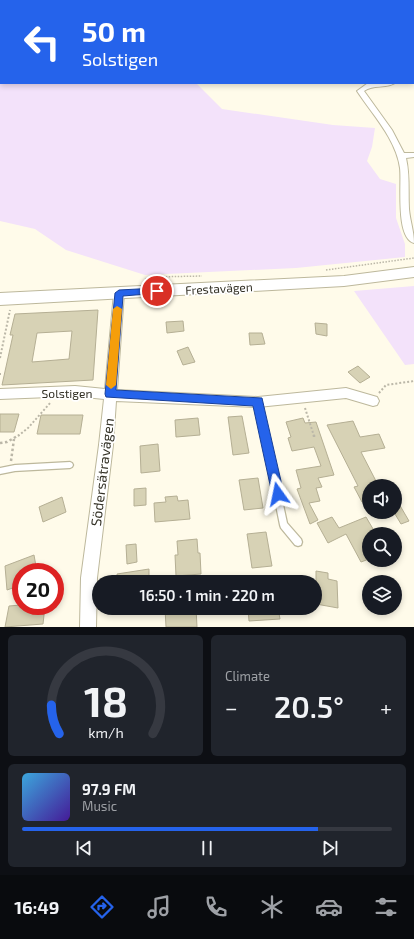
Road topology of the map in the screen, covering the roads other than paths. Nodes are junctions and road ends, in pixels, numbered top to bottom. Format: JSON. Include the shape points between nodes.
{"nodes":[{"id":1,"x":380,"y":84,"type":"edge"},
{"id":2,"x":414,"y":155,"type":"edge"},
{"id":3,"x":401,"y":156,"type":"junction"},
{"id":4,"x":414,"y":240,"type":"edge"},
{"id":5,"x":414,"y":272,"type":"edge"},
{"id":6,"x":119,"y":293,"type":"junction"},
{"id":7,"x":5,"y":303,"type":"edge"},
{"id":8,"x":0,"y":394,"type":"edge"},
{"id":9,"x":110,"y":394,"type":"junction"},
{"id":10,"x":373,"y":401,"type":"road end"},
{"id":11,"x":258,"y":402,"type":"junction"},
{"id":12,"x":70,"y":465,"type":"dead end"},
{"id":13,"x":0,"y":471,"type":"edge"},
{"id":14,"x":298,"y":542,"type":"dead end"},
{"id":15,"x":88,"y":627,"type":"edge"}],
"edges":[{"from":1,"to":3,"type":"street","via":[[368,85],[360,91],[383,123]]},
{"from":2,"to":3,"type":"street"},
{"from":3,"to":4,"type":"street","via":[[405,176],[404,215]]},
{"from":5,"to":6,"type":"street","name":"Frestavägen","via":[[344,281]]},
{"from":6,"to":7,"type":"street","name":"Frestavägen"},
{"from":6,"to":9,"type":"street","name":"Södersätravägen"},
{"from":8,"to":9,"type":"street","name":"Solstigen","via":[[61,391]]},
{"from":9,"to":11,"type":"street","name":"Solstigen"},
{"from":9,"to":15,"type":"street","name":"Södersätravägen","via":[[89,578]]},
{"from":10,"to":11,"type":"street","name":"Solstigen","via":[[346,393]]},
{"from":11,"to":14,"type":"lane","via":[[284,525]]},
{"from":12,"to":13,"type":"lane"}]}
